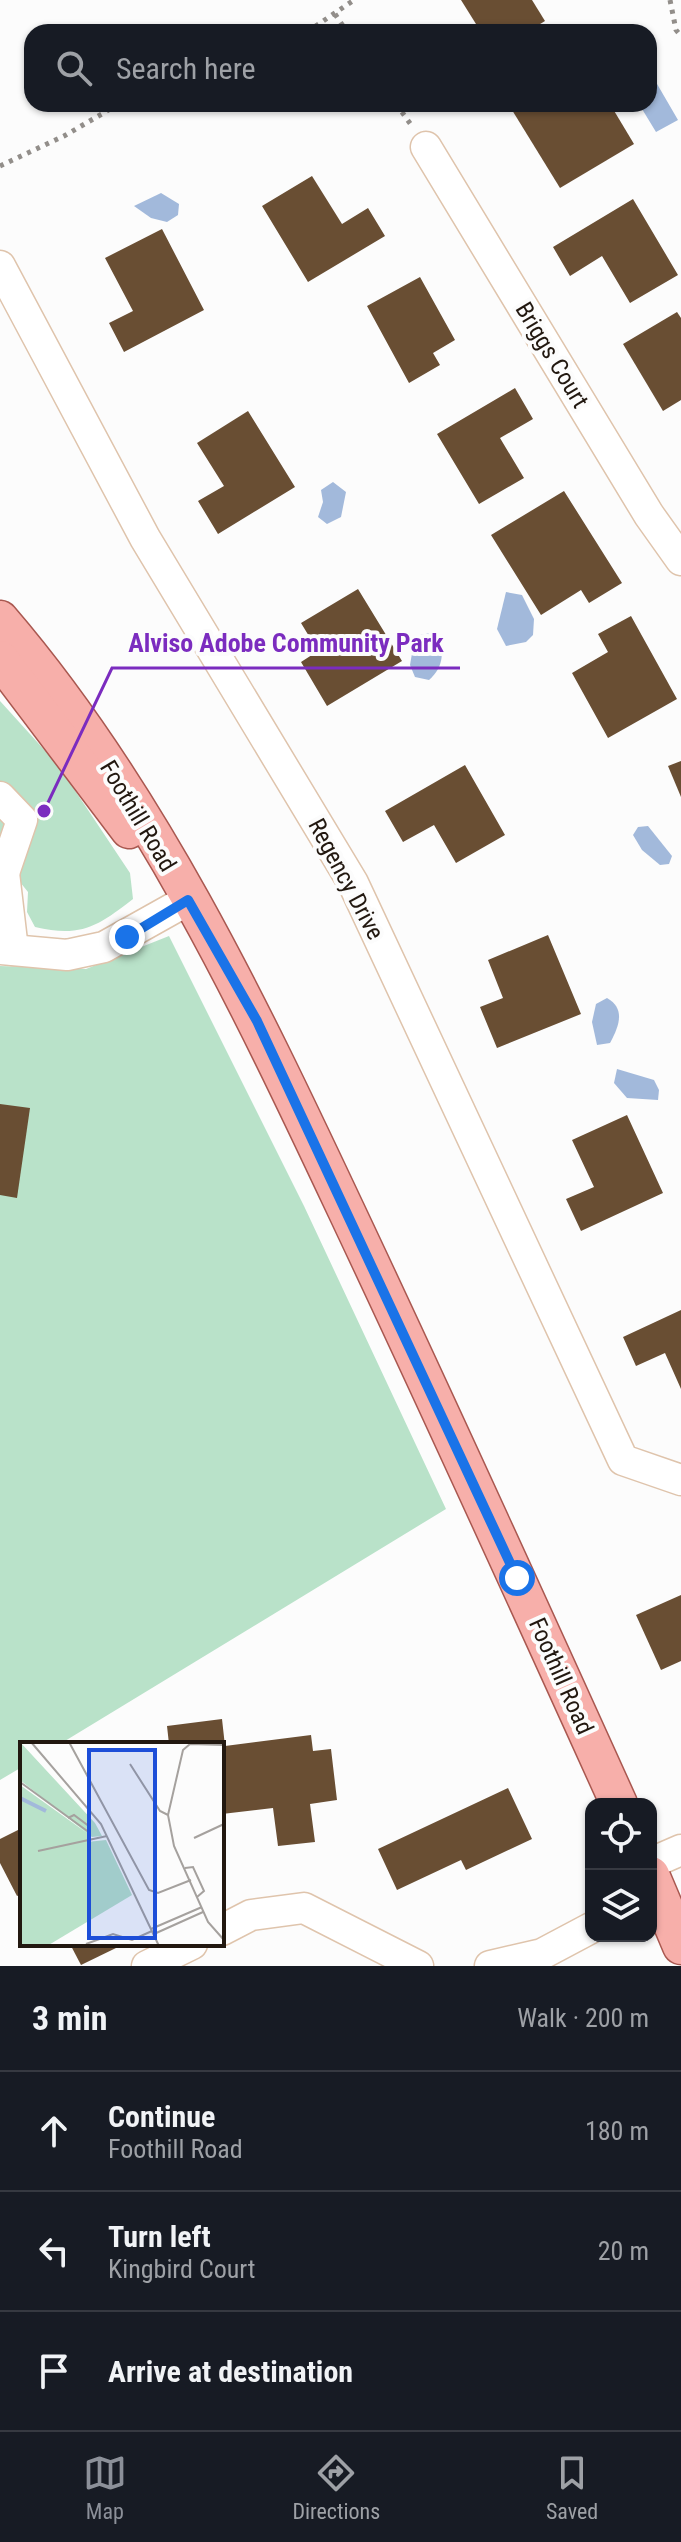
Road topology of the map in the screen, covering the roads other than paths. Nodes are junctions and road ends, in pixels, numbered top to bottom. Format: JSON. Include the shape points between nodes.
{"nodes":[{"id":1,"x":426,"y":147,"type":"dead end"},
{"id":2,"x":0,"y":266,"type":"edge"},
{"id":3,"x":681,"y":560,"type":"edge"},
{"id":4,"x":0,"y":619,"type":"edge"},
{"id":5,"x":0,"y":659,"type":"edge"},
{"id":6,"x":0,"y":797,"type":"edge"},
{"id":7,"x":2,"y":872,"type":"edge"},
{"id":8,"x":188,"y":900,"type":"junction"},
{"id":9,"x":6,"y":950,"type":"edge"},
{"id":10,"x":681,"y":1480,"type":"edge"},
{"id":11,"x":616,"y":1798,"type":"edge"},
{"id":12,"x":681,"y":1850,"type":"edge"},
{"id":13,"x":663,"y":1900,"type":"edge"},
{"id":14,"x":224,"y":1929,"type":"edge"},
{"id":15,"x":585,"y":1932,"type":"edge"},
{"id":16,"x":188,"y":1946,"type":"edge"},
{"id":17,"x":547,"y":1960,"type":"edge"},
{"id":18,"x":147,"y":1966,"type":"edge"},
{"id":19,"x":418,"y":1966,"type":"edge"},
{"id":20,"x":490,"y":1966,"type":"edge"}],
"edges":[{"from":1,"to":3,"type":"street","name":"Briggs Court"},
{"from":2,"to":10,"type":"street","name":"Regency Drive","via":[[145,538],[353,883],[623,1460]]},
{"from":4,"to":8,"type":"main road","name":"Foothill Road","via":[[118,778]]},
{"from":5,"to":8,"type":"main road","name":"Foothill Road","via":[[97,791]]},
{"from":6,"to":7,"type":"street","via":[[22,820]]},
{"from":7,"to":9,"type":"street"},
{"from":8,"to":9,"type":"street","via":[[104,947],[67,955]]},
{"from":8,"to":11,"type":"main road","name":"Foothill Road","via":[[257,1021]]},
{"from":12,"to":13,"type":"street"},
{"from":14,"to":19,"type":"street","via":[[251,1915],[304,1908]]},
{"from":15,"to":17,"type":"street"},
{"from":16,"to":18,"type":"street"},
{"from":17,"to":20,"type":"street"}]}
